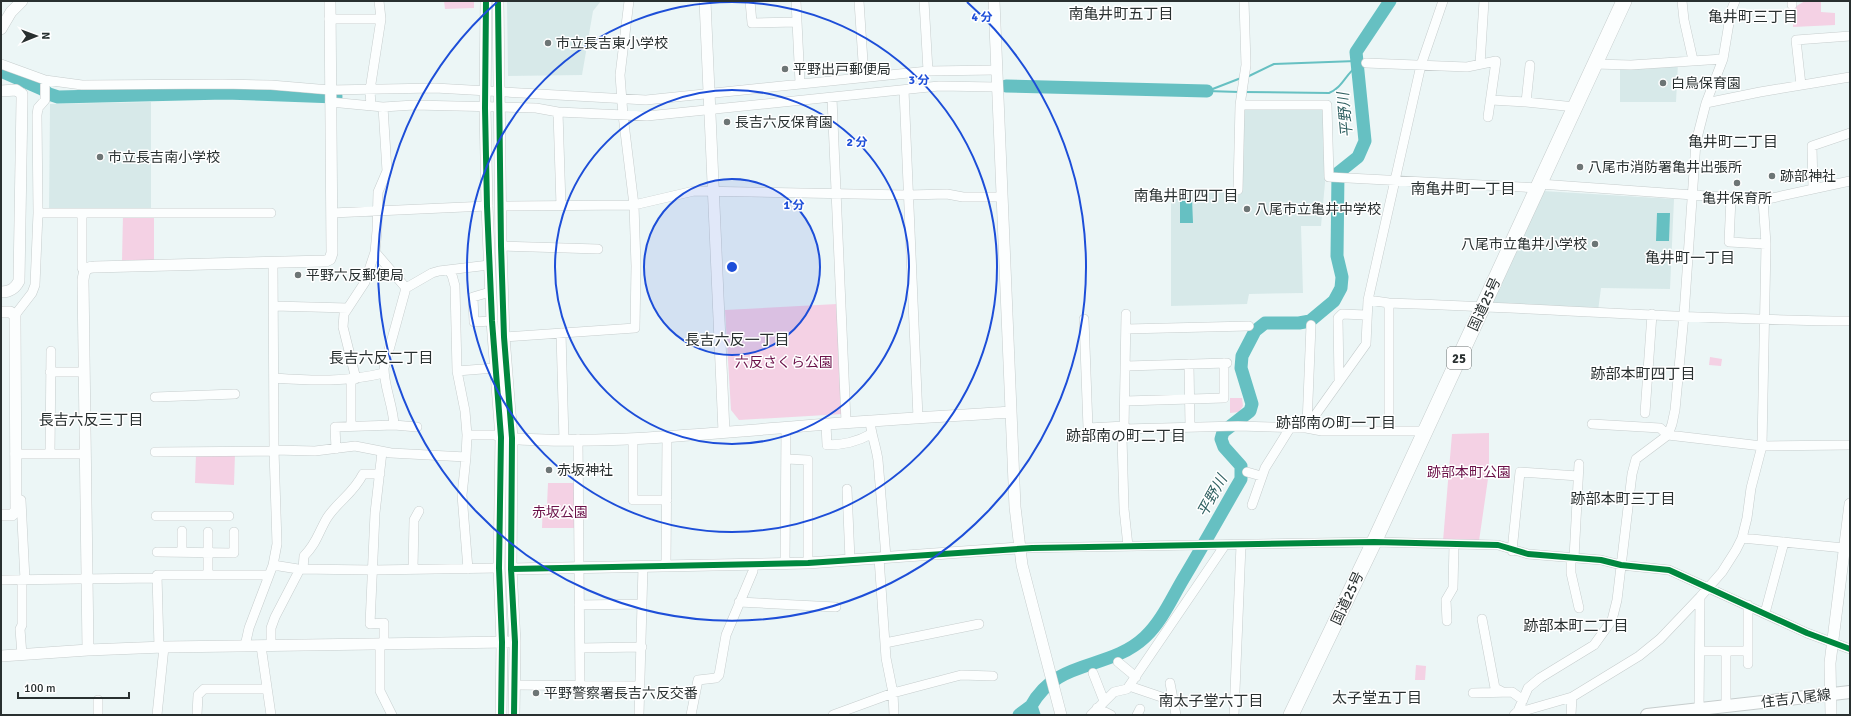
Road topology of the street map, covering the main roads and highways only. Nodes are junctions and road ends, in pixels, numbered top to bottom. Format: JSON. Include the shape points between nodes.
{"nodes":[{"id":1,"x":1624,"y":1,"type":"edge"},
{"id":2,"x":1850,"y":692,"type":"edge"},
{"id":3,"x":1699,"y":712,"type":"edge"},
{"id":4,"x":1291,"y":715,"type":"edge"},
{"id":5,"x":1647,"y":715,"type":"edge"}],
"edges":[{"from":1,"to":4,"type":"highway","name":"国道25号","number":"25","via":[[1426,431]]},
{"from":2,"to":3,"type":"main road","name":"住吉八尾線","via":[[1726,706]]},
{"from":3,"to":5,"type":"main road","name":"住吉八尾線"}]}
